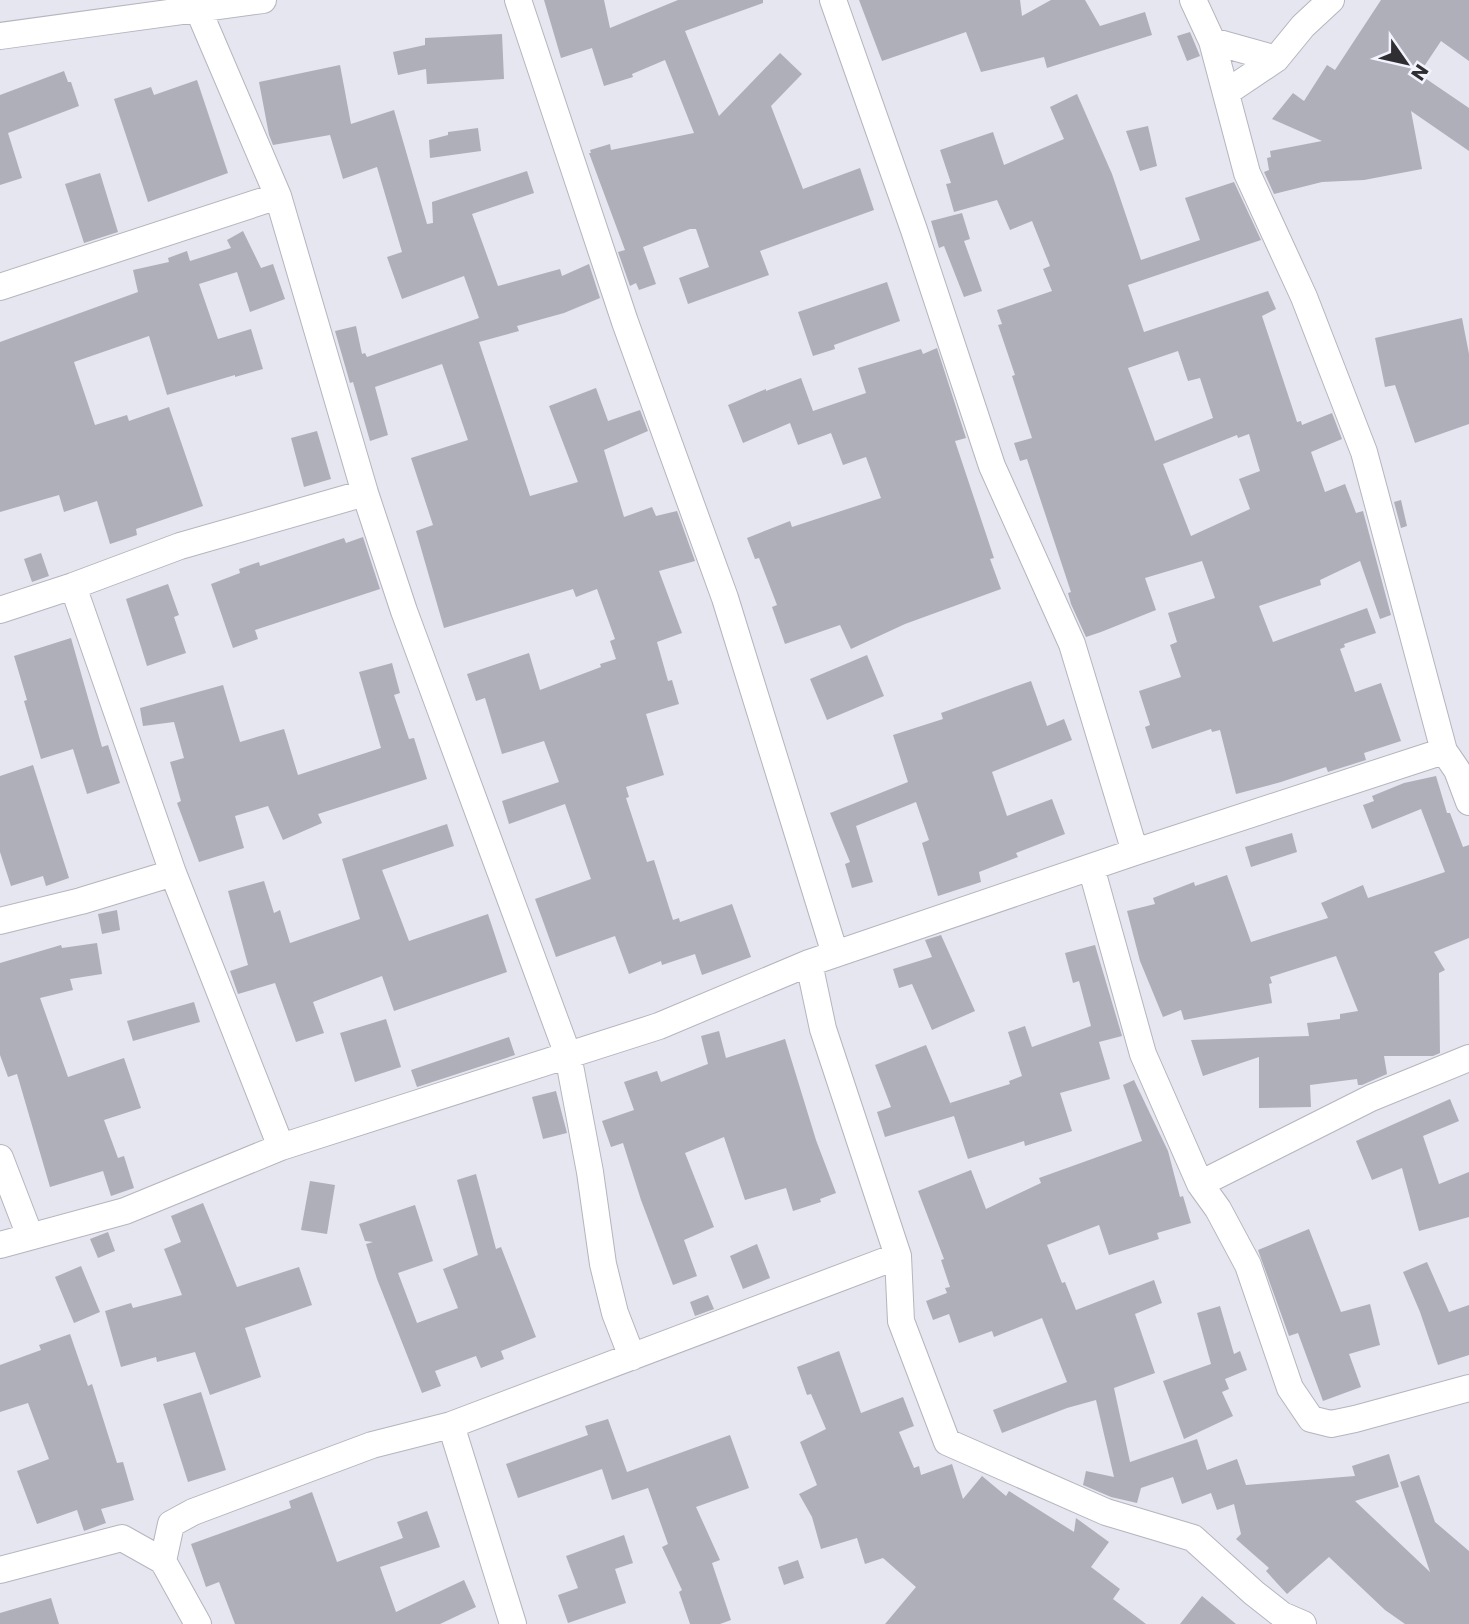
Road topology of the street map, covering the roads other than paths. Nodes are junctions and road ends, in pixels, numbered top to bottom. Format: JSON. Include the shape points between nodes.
{"nodes":[{"id":1,"x":263,"y":0,"type":"edge"},
{"id":2,"x":518,"y":0,"type":"edge"},
{"id":3,"x":834,"y":0,"type":"edge"},
{"id":4,"x":1193,"y":0,"type":"edge"},
{"id":5,"x":1331,"y":0,"type":"edge"},
{"id":6,"x":198,"y":9,"type":"junction"},
{"id":7,"x":0,"y":36,"type":"edge"},
{"id":8,"x":1212,"y":41,"type":"junction"},
{"id":9,"x":1276,"y":59,"type":"junction"},
{"id":10,"x":1227,"y":92,"type":"junction"},
{"id":11,"x":278,"y":196,"type":"junction"},
{"id":12,"x":0,"y":286,"type":"edge"},
{"id":13,"x":365,"y":493,"type":"junction"},
{"id":14,"x":73,"y":586,"type":"junction"},
{"id":15,"x":0,"y":610,"type":"edge"},
{"id":16,"x":1456,"y":758,"type":"edge"},
{"id":17,"x":1469,"y":802,"type":"edge"},
{"id":18,"x":1135,"y":852,"type":"junction"},
{"id":19,"x":1091,"y":867,"type":"junction"},
{"id":20,"x":173,"y":873,"type":"junction"},
{"id":21,"x":0,"y":921,"type":"edge"},
{"id":22,"x":835,"y":954,"type":"junction"},
{"id":23,"x":809,"y":963,"type":"junction"},
{"id":24,"x":568,"y":1055,"type":"junction"},
{"id":25,"x":1469,"y":1058,"type":"edge"},
{"id":26,"x":281,"y":1147,"type":"junction"},
{"id":27,"x":0,"y":1158,"type":"edge"},
{"id":28,"x":1200,"y":1184,"type":"junction"},
{"id":29,"x":30,"y":1236,"type":"junction"},
{"id":30,"x":0,"y":1245,"type":"edge"},
{"id":31,"x":898,"y":1256,"type":"junction"},
{"id":32,"x":632,"y":1357,"type":"junction"},
{"id":33,"x":1469,"y":1388,"type":"edge"},
{"id":34,"x":451,"y":1425,"type":"junction"},
{"id":35,"x":163,"y":1561,"type":"junction"},
{"id":36,"x":0,"y":1570,"type":"edge"},
{"id":37,"x":198,"y":1624,"type":"edge"},
{"id":38,"x":513,"y":1624,"type":"edge"},
{"id":39,"x":1303,"y":1624,"type":"edge"}],
"edges":[{"from":1,"to":6,"type":"street"},
{"from":2,"to":22,"type":"street","via":[[625,322],[725,598]]},
{"from":3,"to":18,"type":"street","via":[[992,466],[1072,643]]},
{"from":4,"to":8,"type":"street"},
{"from":5,"to":9,"type":"street"},
{"from":6,"to":7,"type":"street"},
{"from":6,"to":11,"type":"street"},
{"from":8,"to":9,"type":"street"},
{"from":8,"to":10,"type":"street"},
{"from":9,"to":10,"type":"street"},
{"from":10,"to":16,"type":"street","via":[[1247,173],[1304,297],[1364,452]]},
{"from":11,"to":12,"type":"street"},
{"from":11,"to":13,"type":"street"},
{"from":13,"to":14,"type":"street","via":[[180,546]]},
{"from":13,"to":24,"type":"street","via":[[413,637]]},
{"from":14,"to":15,"type":"street"},
{"from":14,"to":20,"type":"street"},
{"from":16,"to":17,"type":"street"},
{"from":16,"to":18,"type":"street"},
{"from":18,"to":19,"type":"street"},
{"from":19,"to":22,"type":"street"},
{"from":19,"to":28,"type":"street","via":[[1143,1054]]},
{"from":20,"to":21,"type":"street"},
{"from":20,"to":26,"type":"street"},
{"from":22,"to":23,"type":"street"},
{"from":23,"to":24,"type":"street","via":[[659,1026]]},
{"from":23,"to":31,"type":"street","via":[[823,1029]]},
{"from":24,"to":26,"type":"street"},
{"from":24,"to":32,"type":"street","via":[[603,1264]]},
{"from":25,"to":28,"type":"street","via":[[1371,1098]]},
{"from":26,"to":29,"type":"street","via":[[125,1211]]},
{"from":27,"to":29,"type":"street"},
{"from":28,"to":33,"type":"street","via":[[1248,1265],[1290,1388],[1311,1419],[1331,1424]]},
{"from":29,"to":30,"type":"street"},
{"from":31,"to":32,"type":"street"},
{"from":31,"to":39,"type":"street","via":[[901,1321],[947,1442],[1106,1512],[1193,1538],[1254,1594]]},
{"from":32,"to":34,"type":"street"},
{"from":34,"to":35,"type":"street","via":[[372,1445],[193,1512],[170,1524]]},
{"from":34,"to":38,"type":"street"},
{"from":35,"to":36,"type":"street","via":[[122,1538]]},
{"from":35,"to":37,"type":"street"}]}
